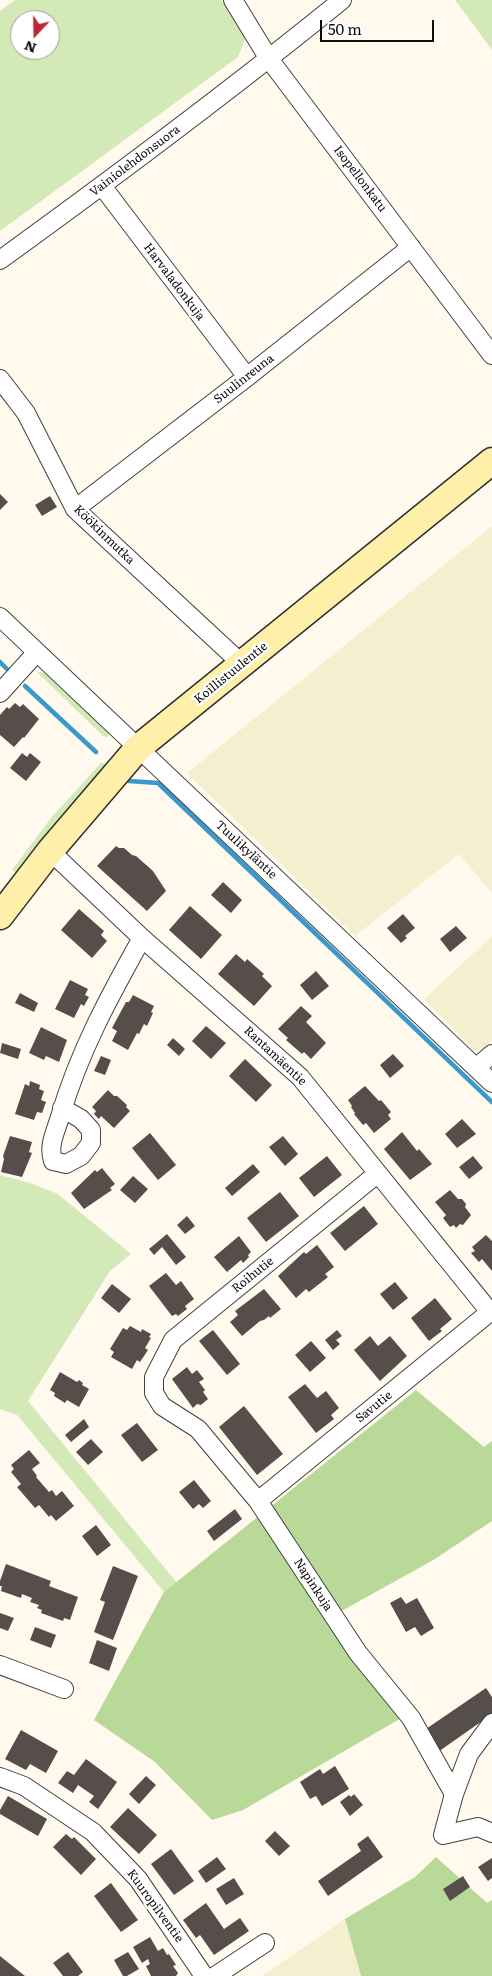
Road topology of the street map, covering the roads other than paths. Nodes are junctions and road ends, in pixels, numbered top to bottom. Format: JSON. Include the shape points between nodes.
{"nodes":[{"id":1,"x":234,"y":0,"type":"edge"},
{"id":2,"x":342,"y":0,"type":"edge"},
{"id":3,"x":269,"y":59,"type":"junction"},
{"id":4,"x":102,"y":186,"type":"junction"},
{"id":5,"x":411,"y":247,"type":"junction"},
{"id":6,"x":0,"y":260,"type":"edge"},
{"id":7,"x":492,"y":355,"type":"edge"},
{"id":8,"x":247,"y":377,"type":"junction"},
{"id":9,"x":0,"y":380,"type":"edge"},
{"id":10,"x":492,"y":461,"type":"edge"},
{"id":11,"x":75,"y":509,"type":"junction"},
{"id":12,"x":0,"y":617,"type":"edge"},
{"id":13,"x":37,"y":652,"type":"junction"},
{"id":14,"x":242,"y":664,"type":"junction"},
{"id":15,"x":0,"y":693,"type":"edge"},
{"id":16,"x":138,"y":748,"type":"junction"},
{"id":17,"x":50,"y":851,"type":"junction"},
{"id":18,"x":0,"y":916,"type":"edge"},
{"id":19,"x":142,"y":938,"type":"junction"},
{"id":20,"x":492,"y":1054,"type":"edge"},
{"id":21,"x":476,"y":1068,"type":"junction"},
{"id":22,"x":492,"y":1083,"type":"edge"},
{"id":23,"x":62,"y":1108,"type":"dead end"},
{"id":24,"x":377,"y":1174,"type":"junction"},
{"id":25,"x":490,"y":1312,"type":"joint"},
{"id":26,"x":154,"y":1393,"type":"joint"},
{"id":27,"x":258,"y":1501,"type":"junction"},
{"id":28,"x":0,"y":1665,"type":"edge"},
{"id":29,"x":64,"y":1689,"type":"dead end"},
{"id":30,"x":492,"y":1723,"type":"edge"},
{"id":31,"x":0,"y":1776,"type":"edge"},
{"id":32,"x":454,"y":1794,"type":"junction"},
{"id":33,"x":492,"y":1833,"type":"edge"},
{"id":34,"x":265,"y":1943,"type":"dead end"},
{"id":35,"x":204,"y":1976,"type":"edge"},
{"id":36,"x":215,"y":1976,"type":"edge"}],
"edges":[{"from":1,"to":3,"type":"street","name":"Isopellonkatu"},
{"from":2,"to":3,"type":"street","name":"Vainiolehdonsuora"},
{"from":3,"to":4,"type":"street","name":"Vainiolehdonsuora"},
{"from":3,"to":5,"type":"street","name":"Isopellonkatu"},
{"from":4,"to":6,"type":"street","name":"Vainiolehdonsuora"},
{"from":4,"to":8,"type":"street","name":"Harvaladonkuja"},
{"from":5,"to":7,"type":"street","name":"Isopellonkatu"},
{"from":5,"to":8,"type":"street","name":"Suulinreuna"},
{"from":8,"to":11,"type":"street","name":"Suulinreuna"},
{"from":9,"to":11,"type":"street","name":"Köökinmutka","via":[[26,413]]},
{"from":10,"to":14,"type":"street","name":"Koillistuulentie"},
{"from":11,"to":14,"type":"street","name":"Köökinmutka"},
{"from":12,"to":13,"type":"street","name":"Tuulikyläntie"},
{"from":13,"to":15,"type":"street"},
{"from":13,"to":16,"type":"street","name":"Tuulikyläntie"},
{"from":14,"to":16,"type":"street","name":"Koillistuulentie"},
{"from":16,"to":17,"type":"street","name":"Koillistuulentie"},
{"from":16,"to":21,"type":"street","name":"Tuulikyläntie"},
{"from":17,"to":18,"type":"street","name":"Koillistuulentie"},
{"from":17,"to":19,"type":"street","name":"Rantamäentie"},
{"from":19,"to":23,"type":"street","via":[[102,1011]]},
{"from":19,"to":24,"type":"street","name":"Rantamäentie","via":[[300,1077]]},
{"from":20,"to":21,"type":"street"},
{"from":21,"to":22,"type":"street","name":"Tuulikyläntie"},
{"from":24,"to":25,"type":"street","name":"Rantamäentie"},
{"from":24,"to":26,"type":"street","name":"Roihutie","via":[[173,1340],[154,1377]]},
{"from":25,"to":27,"type":"street","name":"Savutie"},
{"from":26,"to":27,"type":"street","name":"Napinkuja","via":[[162,1406],[198,1429]]},
{"from":27,"to":32,"type":"street","name":"Napinkuja","via":[[358,1653],[411,1718]]},
{"from":28,"to":29,"type":"street"},
{"from":30,"to":32,"type":"street","via":[[469,1754]]},
{"from":31,"to":35,"type":"street","name":"Kuuropilventie","via":[[24,1786],[93,1832],[138,1878]]},
{"from":32,"to":33,"type":"street","via":[[443,1835],[478,1827]]},
{"from":34,"to":36,"type":"street"}]}
